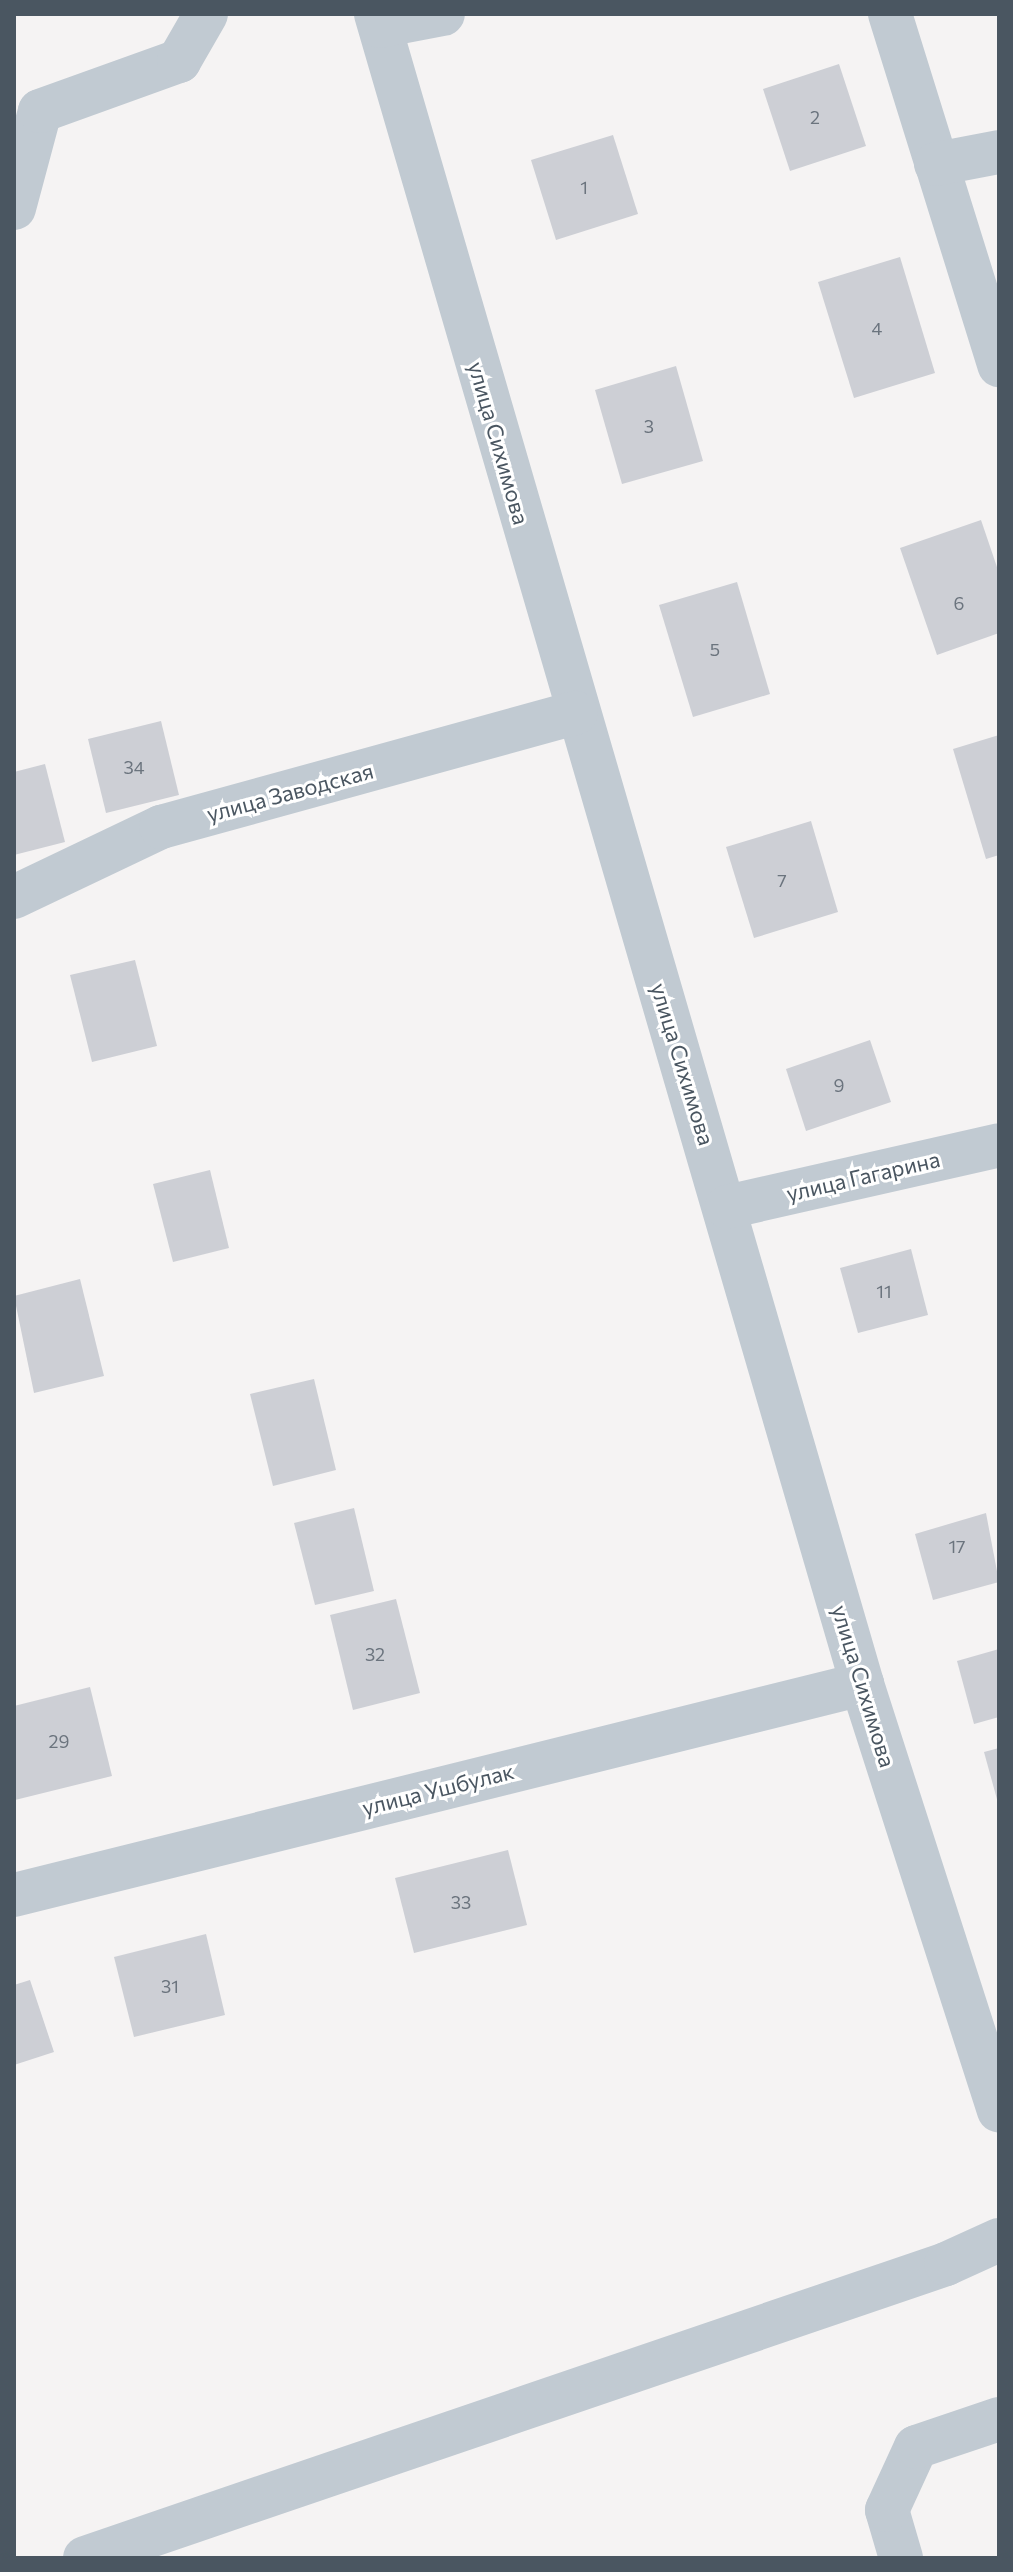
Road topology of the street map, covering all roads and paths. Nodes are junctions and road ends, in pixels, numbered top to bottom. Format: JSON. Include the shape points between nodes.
{"nodes":[{"id":1,"x":206,"y":14,"type":"edge"},
{"id":2,"x":443,"y":14,"type":"edge"},
{"id":3,"x":890,"y":14,"type":"edge"},
{"id":4,"x":378,"y":20,"type":"edge"},
{"id":5,"x":999,"y":152,"type":"edge"},
{"id":6,"x":936,"y":164,"type":"junction"},
{"id":7,"x":14,"y":208,"type":"edge"},
{"id":8,"x":999,"y":365,"type":"edge"},
{"id":9,"x":576,"y":713,"type":"junction"},
{"id":10,"x":14,"y":897,"type":"edge"},
{"id":11,"x":999,"y":1145,"type":"edge"},
{"id":12,"x":727,"y":1207,"type":"junction"},
{"id":13,"x":862,"y":1684,"type":"junction"},
{"id":14,"x":14,"y":1895,"type":"edge"},
{"id":15,"x":999,"y":2111,"type":"edge"},
{"id":16,"x":999,"y":2240,"type":"edge"},
{"id":17,"x":999,"y":2419,"type":"edge"},
{"id":18,"x":85,"y":2558,"type":"edge"},
{"id":19,"x":901,"y":2558,"type":"edge"}],
"edges":[{"from":1,"to":7,"type":"street","via":[[179,61],[40,111]]},
{"from":2,"to":4,"type":"street"},
{"from":3,"to":6,"type":"street"},
{"from":4,"to":9,"type":"street","name":"улица Сихимова"},
{"from":5,"to":6,"type":"street"},
{"from":6,"to":8,"type":"street"},
{"from":9,"to":10,"type":"street","name":"улица Заводская","via":[[161,827]]},
{"from":9,"to":12,"type":"street","name":"улица Сихимова"},
{"from":11,"to":12,"type":"street","name":"улица Гагарина"},
{"from":12,"to":13,"type":"street","name":"улица Сихимова"},
{"from":13,"to":14,"type":"street","name":"улица Ушбулак"},
{"from":13,"to":15,"type":"street","name":"улица Сихимова"},
{"from":16,"to":18,"type":"street","via":[[946,2264]]},
{"from":17,"to":19,"type":"street","via":[[916,2447],[887,2510]]}]}
